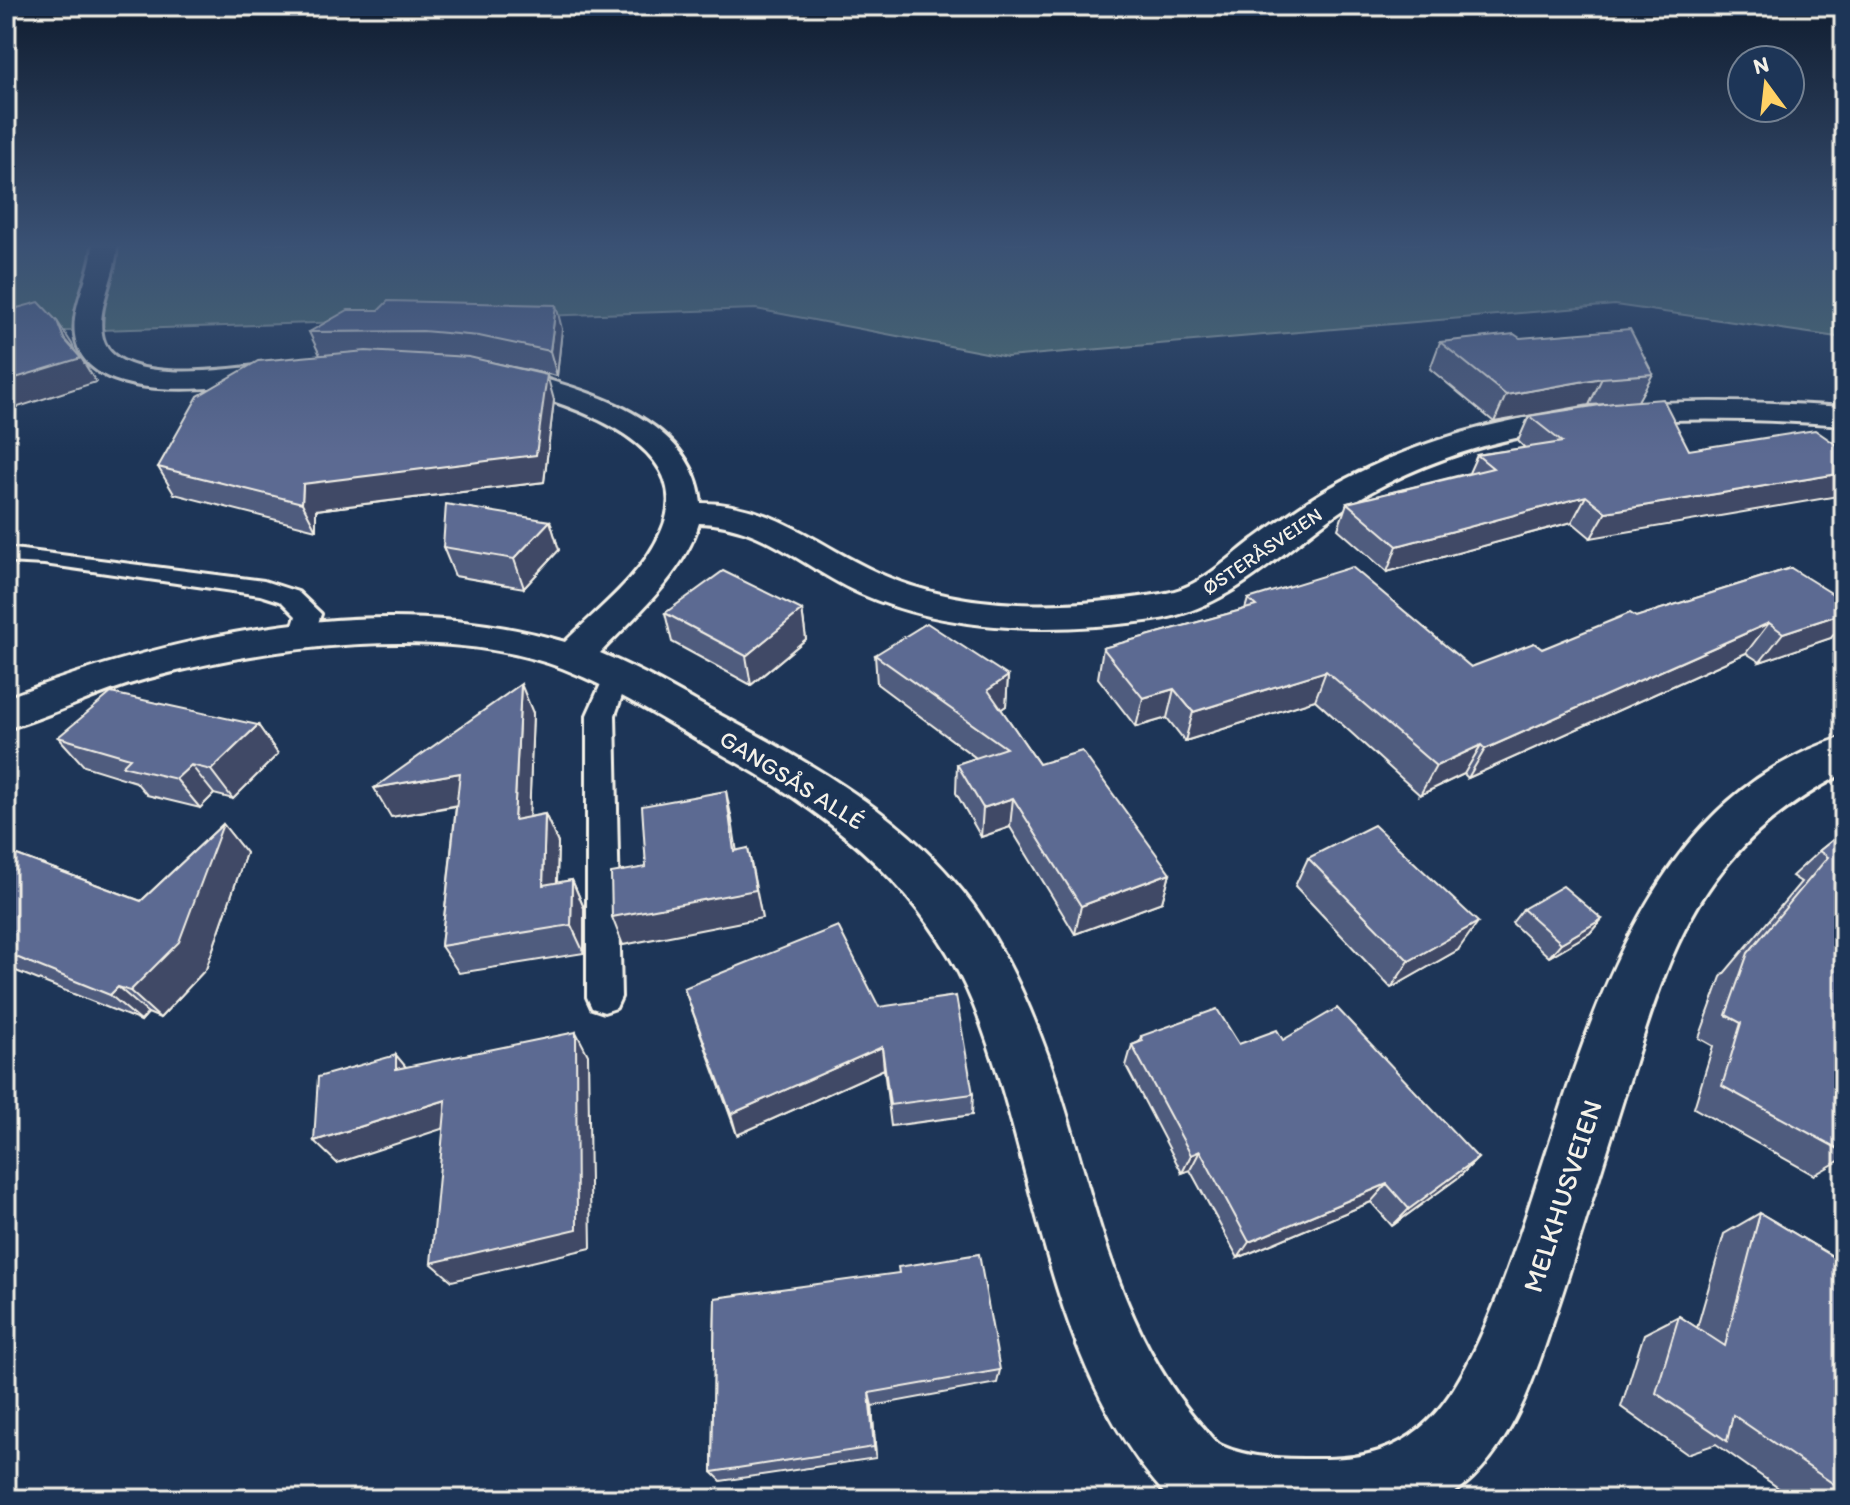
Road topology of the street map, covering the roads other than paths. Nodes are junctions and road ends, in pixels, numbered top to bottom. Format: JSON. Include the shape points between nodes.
{"nodes":[{"id":1,"x":92,"y":314,"type":"edge"},
{"id":2,"x":318,"y":368,"type":"edge"},
{"id":3,"x":459,"y":370,"type":"edge"},
{"id":4,"x":1844,"y":416,"type":"edge"},
{"id":5,"x":685,"y":513,"type":"junction"},
{"id":6,"x":6,"y":555,"type":"edge"},
{"id":7,"x":302,"y":638,"type":"junction"},
{"id":8,"x":573,"y":657,"type":"junction"},
{"id":9,"x":615,"y":679,"type":"junction"},
{"id":10,"x":6,"y":714,"type":"edge"},
{"id":11,"x":1844,"y":753,"type":"edge"},
{"id":12,"x":604,"y":997,"type":"dead end"},
{"id":13,"x":1199,"y":1475,"type":"joint"}],
"edges":[{"from":1,"to":2,"type":"street","via":[[92,355],[107,369],[131,377]]},
{"from":3,"to":5,"type":"street","via":[[564,393],[636,427],[676,470]]},
{"from":4,"to":5,"type":"street","name":"ØSTERÅSVEIEN","via":[[1726,411],[1595,415],[1464,442],[1406,460],[1356,487],[1187,601],[1072,618],[1012,617],[888,591],[748,518]]},
{"from":5,"to":8,"type":"street","via":[[651,573]]},
{"from":6,"to":7,"type":"lane","via":[[264,588],[290,597],[309,614]]},
{"from":7,"to":8,"type":"street","name":"GANGSÅS ALLÉ","via":[[448,635],[508,641]]},
{"from":7,"to":10,"type":"street","name":"GANGSÅS ALLÉ","via":[[147,665]]},
{"from":8,"to":9,"type":"street","name":"GANGSÅS ALLÉ"},
{"from":9,"to":12,"type":"lane","via":[[601,715]]},
{"from":9,"to":13,"type":"street","name":"GANGSÅS ALLÉ","via":[[768,759],[840,805],[901,853],[938,896],[977,955],[1012,1029],[1064,1216],[1127,1381],[1161,1434]]},
{"from":11,"to":13,"type":"street","name":"MELKHUSVEIEN","via":[[1784,783],[1739,821],[1705,855],[1668,907],[1631,990],[1510,1352],[1481,1413],[1444,1458],[1399,1485],[1353,1497],[1277,1495]]}]}
